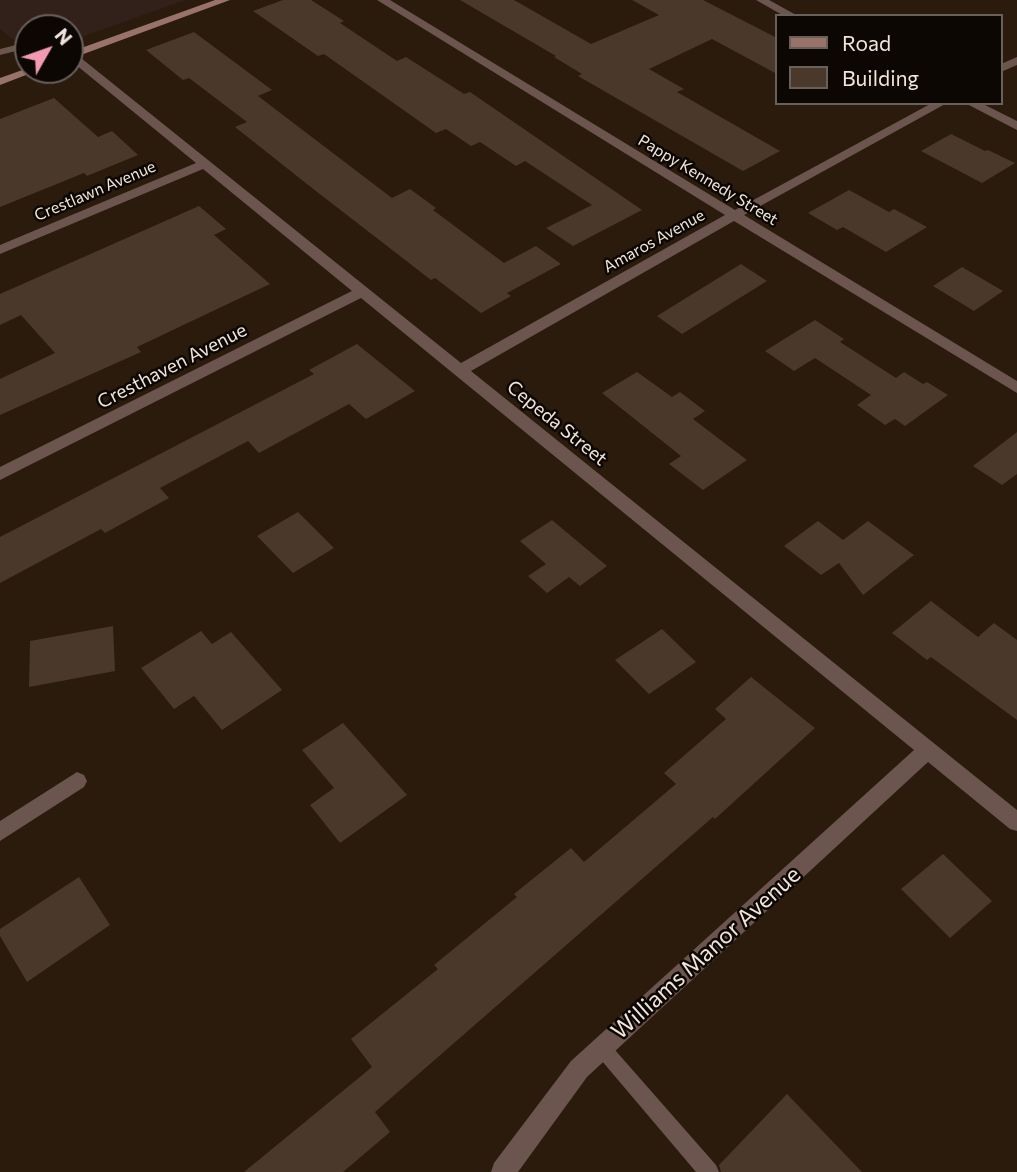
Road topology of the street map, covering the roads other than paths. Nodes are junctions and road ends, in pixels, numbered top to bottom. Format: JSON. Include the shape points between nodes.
{"nodes":[{"id":1,"x":225,"y":0,"type":"edge"},
{"id":2,"x":382,"y":0,"type":"edge"},
{"id":3,"x":761,"y":0,"type":"edge"},
{"id":4,"x":789,"y":14,"type":"edge"},
{"id":5,"x":84,"y":51,"type":"edge"},
{"id":6,"x":84,"y":67,"type":"edge"},
{"id":7,"x":937,"y":105,"type":"edge"},
{"id":8,"x":975,"y":105,"type":"edge"},
{"id":9,"x":1017,"y":125,"type":"edge"},
{"id":10,"x":204,"y":164,"type":"junction"},
{"id":11,"x":733,"y":216,"type":"junction"},
{"id":12,"x":0,"y":250,"type":"edge"},
{"id":13,"x":361,"y":292,"type":"junction"},
{"id":14,"x":459,"y":371,"type":"junction"},
{"id":15,"x":1017,"y":388,"type":"edge"},
{"id":16,"x":0,"y":474,"type":"edge"},
{"id":17,"x":927,"y":750,"type":"junction"},
{"id":18,"x":77,"y":781,"type":"dead end"},
{"id":19,"x":1017,"y":822,"type":"edge"},
{"id":20,"x":0,"y":832,"type":"edge"},
{"id":21,"x":602,"y":1048,"type":"junction"},
{"id":22,"x":503,"y":1172,"type":"edge"},
{"id":23,"x":709,"y":1172,"type":"edge"}],
"edges":[{"from":1,"to":5,"type":"street"},
{"from":2,"to":11,"type":"street","name":"Pappy Kennedy Street"},
{"from":3,"to":4,"type":"street"},
{"from":6,"to":10,"type":"street","name":"Cepeda Street"},
{"from":7,"to":11,"type":"street","name":"Amaros Avenue"},
{"from":8,"to":9,"type":"street"},
{"from":10,"to":12,"type":"street","name":"Crestlawn Avenue"},
{"from":10,"to":13,"type":"street","name":"Cepeda Street"},
{"from":11,"to":14,"type":"street","name":"Amaros Avenue"},
{"from":11,"to":15,"type":"street","name":"Pappy Kennedy Street"},
{"from":13,"to":14,"type":"street","name":"Cepeda Street"},
{"from":13,"to":16,"type":"street","name":"Cresthaven Avenue"},
{"from":14,"to":17,"type":"street","name":"Cepeda Street"},
{"from":17,"to":19,"type":"street","name":"Cepeda Street"},
{"from":17,"to":21,"type":"street","name":"Williams Manor Avenue"},
{"from":18,"to":20,"type":"street"},
{"from":21,"to":22,"type":"street","name":"Williams Manor Avenue","via":[[579,1069]]},
{"from":21,"to":23,"type":"lane"}]}
